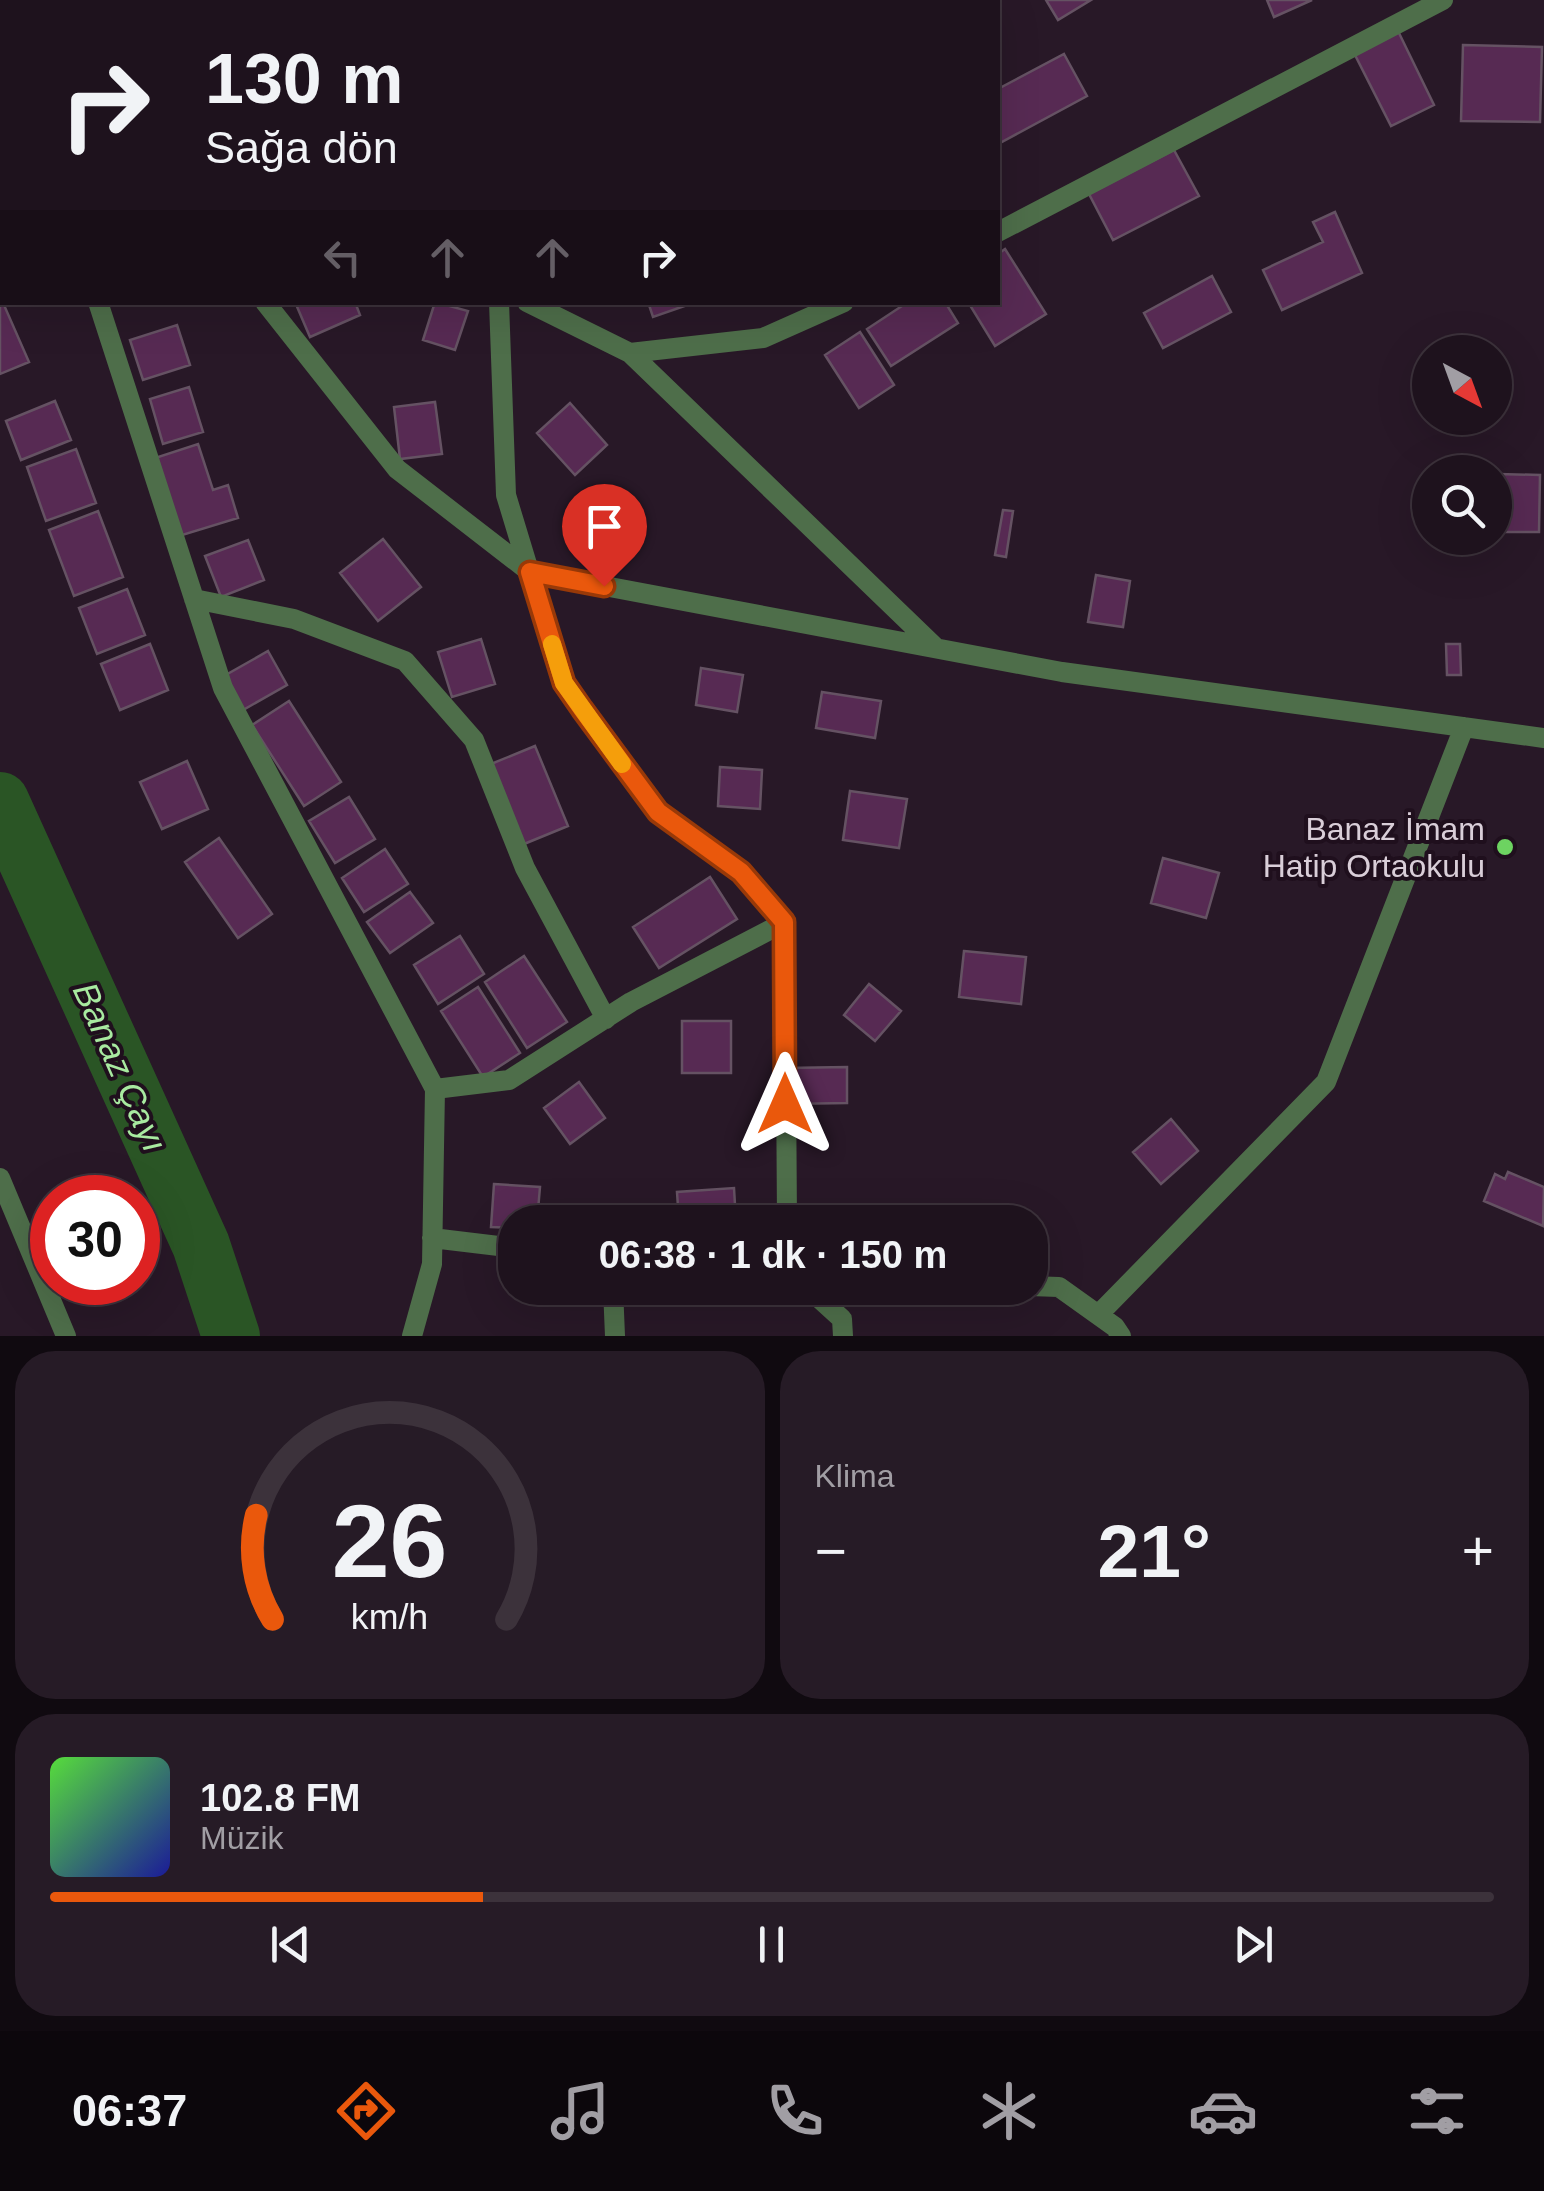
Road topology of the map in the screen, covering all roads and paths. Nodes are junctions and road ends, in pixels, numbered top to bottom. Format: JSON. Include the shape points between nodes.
{"nodes":[{"id":1,"x":1444,"y":0,"type":"edge"},
{"id":2,"x":1000,"y":231,"type":"edge"},
{"id":3,"x":99,"y":305,"type":"edge"},
{"id":4,"x":267,"y":305,"type":"edge"},
{"id":5,"x":499,"y":305,"type":"edge"},
{"id":6,"x":533,"y":305,"type":"edge"},
{"id":7,"x":837,"y":305,"type":"edge"},
{"id":8,"x":630,"y":353,"type":"junction"},
{"id":9,"x":530,"y":572,"type":"junction"},
{"id":10,"x":194,"y":599,"type":"junction"},
{"id":11,"x":936,"y":648,"type":"junction"},
{"id":12,"x":1464,"y":727,"type":"junction"},
{"id":13,"x":1544,"y":738,"type":"edge"},
{"id":14,"x":784,"y":922,"type":"junction"},
{"id":15,"x":606,"y":1018,"type":"junction"},
{"id":16,"x":435,"y":1089,"type":"junction"},
{"id":17,"x":0,"y":1178,"type":"edge"},
{"id":18,"x":787,"y":1205,"type":"edge"},
{"id":19,"x":432,"y":1238,"type":"junction"},
{"id":20,"x":498,"y":1246,"type":"edge"},
{"id":21,"x":1048,"y":1287,"type":"edge"},
{"id":22,"x":614,"y":1305,"type":"edge"},
{"id":23,"x":827,"y":1305,"type":"edge"},
{"id":24,"x":1098,"y":1315,"type":"junction"},
{"id":25,"x":66,"y":1336,"type":"edge"},
{"id":26,"x":412,"y":1336,"type":"edge"},
{"id":27,"x":615,"y":1336,"type":"edge"},
{"id":28,"x":843,"y":1336,"type":"edge"},
{"id":29,"x":1121,"y":1336,"type":"edge"}],
"edges":[{"from":1,"to":2,"type":"street"},
{"from":3,"to":10,"type":"street"},
{"from":4,"to":9,"type":"street","via":[[397,469]]},
{"from":5,"to":9,"type":"street","via":[[506,495]]},
{"from":6,"to":8,"type":"street"},
{"from":7,"to":8,"type":"street","via":[[763,338]]},
{"from":8,"to":11,"type":"street"},
{"from":9,"to":11,"type":"street"},
{"from":9,"to":14,"type":"street","via":[[564,683],[616,755],[658,812],[741,872]]},
{"from":10,"to":15,"type":"street","via":[[294,619],[406,661],[474,740],[524,868]]},
{"from":10,"to":16,"type":"street","via":[[223,688]]},
{"from":11,"to":12,"type":"street","via":[[1062,672]]},
{"from":12,"to":13,"type":"street"},
{"from":12,"to":24,"type":"street","via":[[1326,1082]]},
{"from":14,"to":15,"type":"street"},
{"from":14,"to":18,"type":"street"},
{"from":15,"to":16,"type":"street","via":[[509,1080]]},
{"from":16,"to":19,"type":"street"},
{"from":17,"to":25,"type":"street"},
{"from":19,"to":20,"type":"street"},
{"from":19,"to":26,"type":"street","via":[[432,1264]]},
{"from":21,"to":24,"type":"street"},
{"from":22,"to":27,"type":"street"},
{"from":23,"to":28,"type":"street","via":[[842,1318]]},
{"from":24,"to":29,"type":"street"}]}
